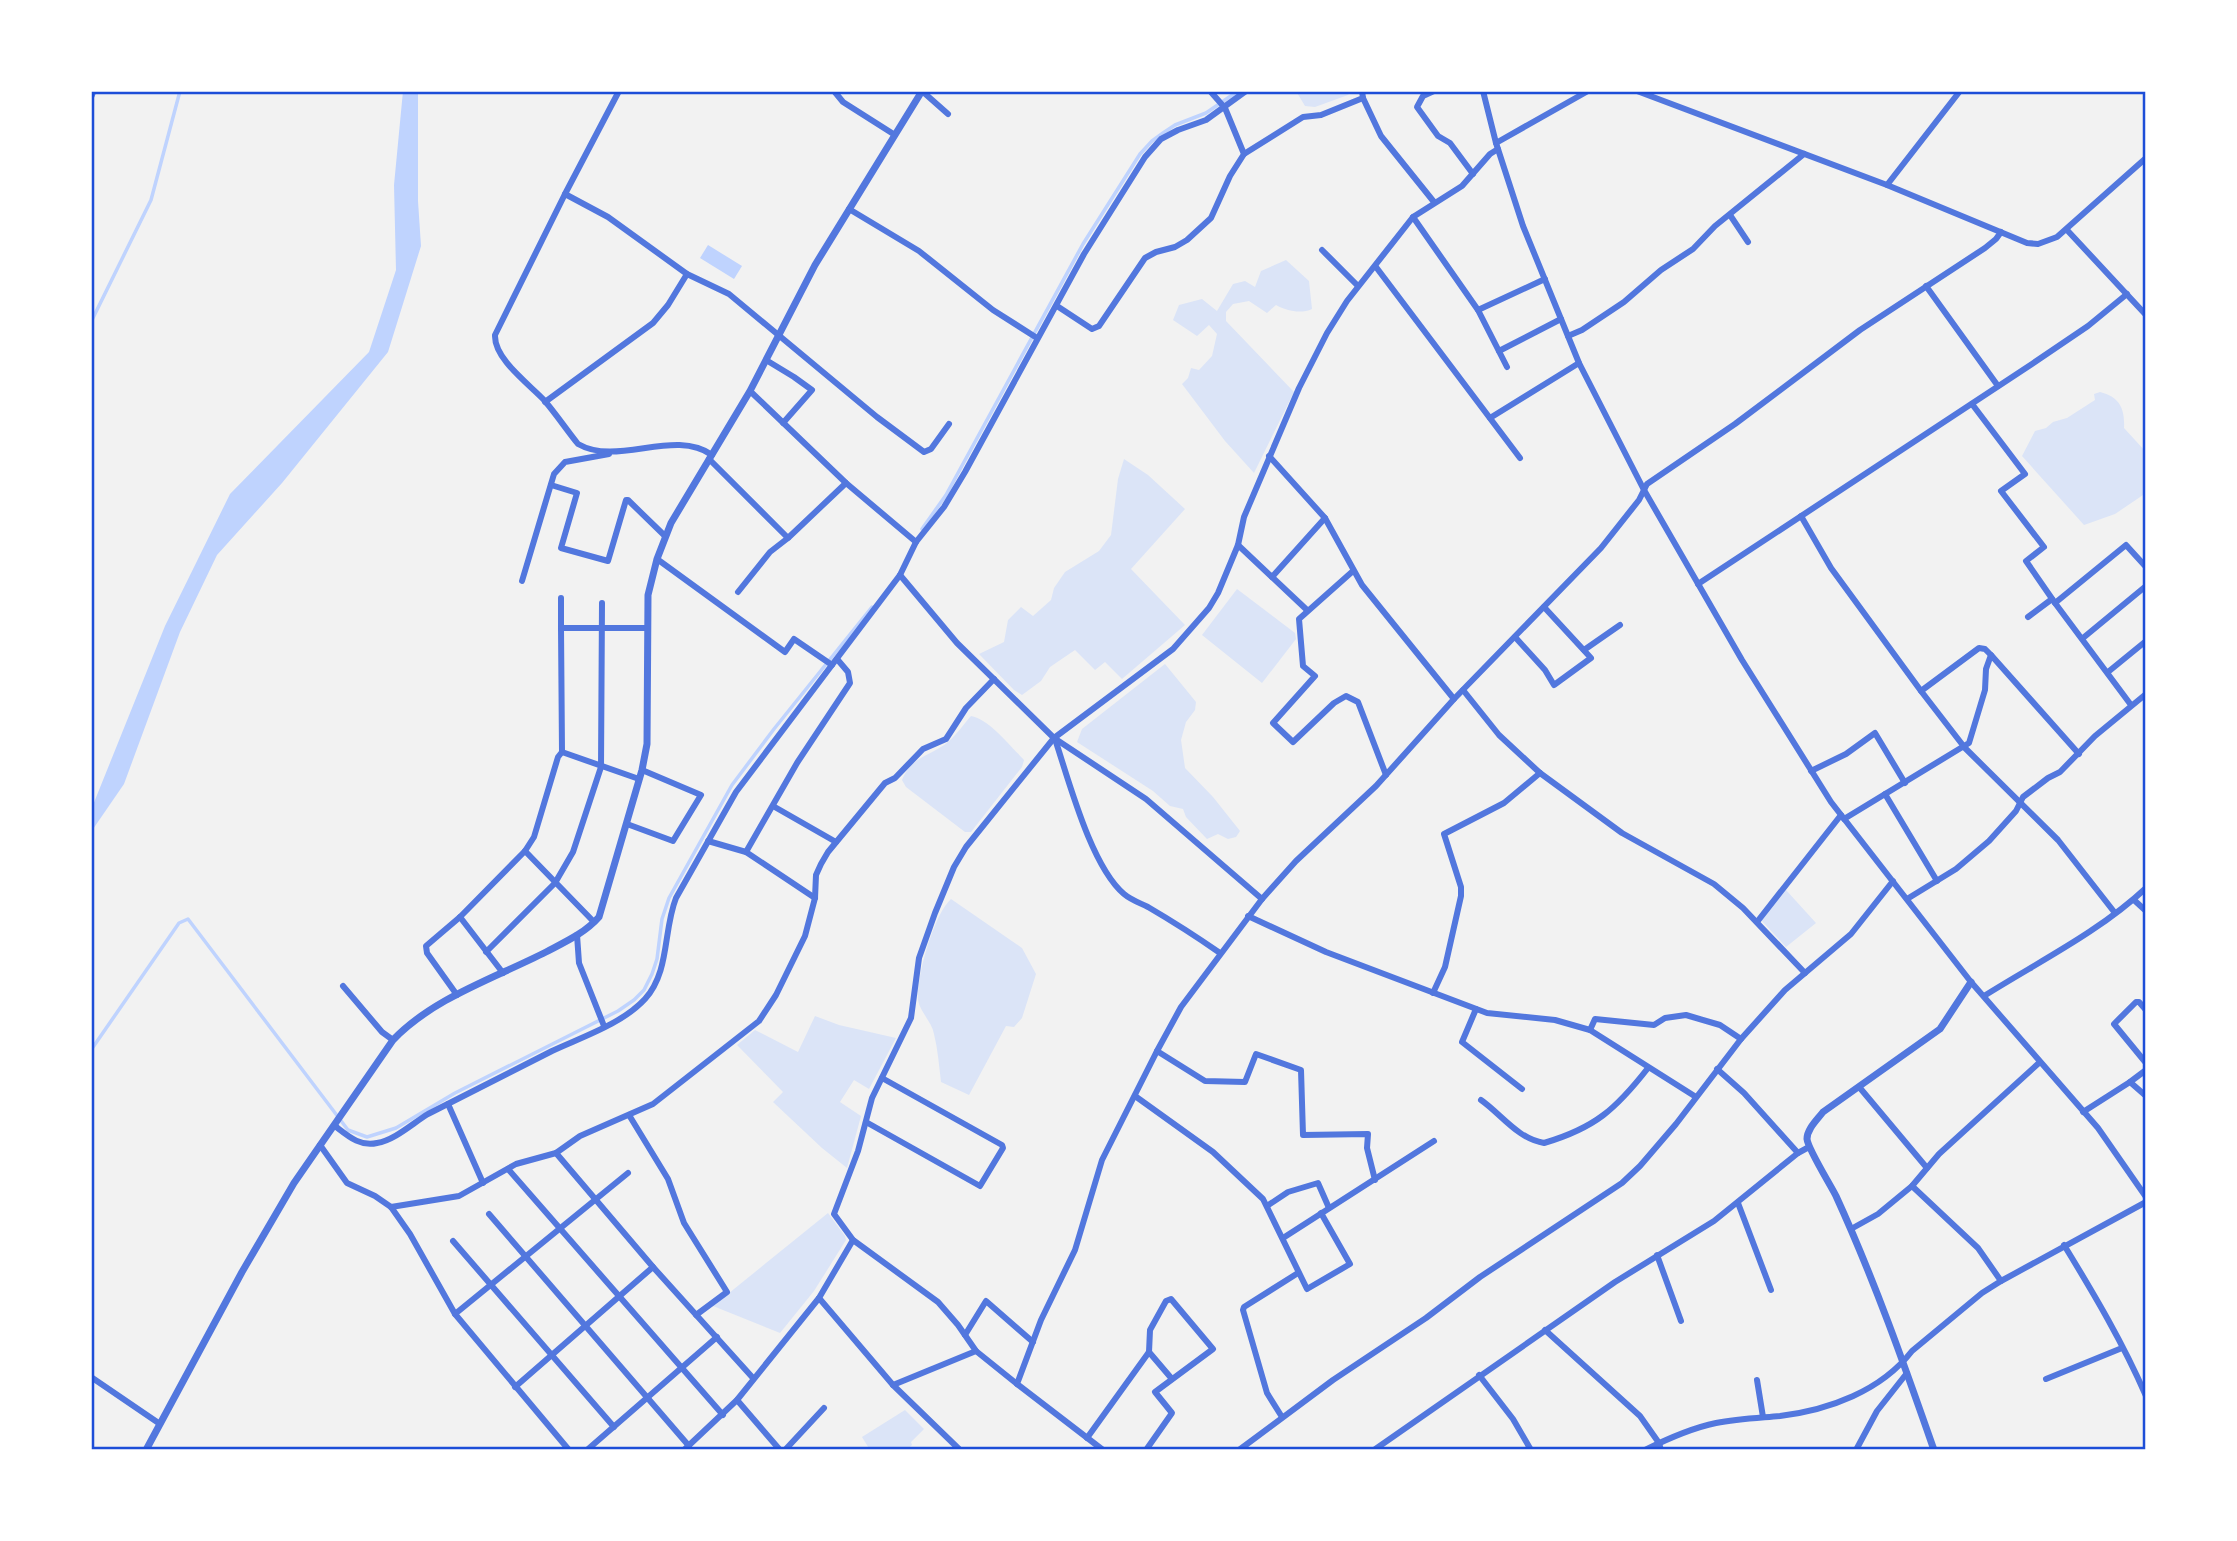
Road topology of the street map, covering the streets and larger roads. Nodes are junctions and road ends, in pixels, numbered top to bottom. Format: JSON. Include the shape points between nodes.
{"nodes":[{"id":1,"x":93,"y":91,"type":"edge"},
{"id":2,"x":619,"y":91,"type":"edge"},
{"id":3,"x":834,"y":91,"type":"edge"},
{"id":4,"x":922,"y":91,"type":"edge"},
{"id":5,"x":1210,"y":91,"type":"edge"},
{"id":6,"x":1246,"y":91,"type":"edge"},
{"id":7,"x":1434,"y":91,"type":"edge"},
{"id":8,"x":1483,"y":91,"type":"edge"},
{"id":9,"x":1588,"y":91,"type":"edge"},
{"id":10,"x":1637,"y":91,"type":"edge"},
{"id":11,"x":1960,"y":91,"type":"edge"},
{"id":12,"x":1362,"y":95,"type":"edge"},
{"id":13,"x":91,"y":96,"type":"edge"},
{"id":14,"x":1225,"y":108,"type":"junction"},
{"id":15,"x":948,"y":114,"type":"dead end"},
{"id":16,"x":895,"y":135,"type":"junction"},
{"id":17,"x":1497,"y":146,"type":"junction"},
{"id":18,"x":1244,"y":154,"type":"junction"},
{"id":19,"x":1804,"y":154,"type":"junction"},
{"id":20,"x":2146,"y":158,"type":"edge"},
{"id":21,"x":1473,"y":174,"type":"junction"},
{"id":22,"x":1887,"y":185,"type":"junction"},
{"id":23,"x":565,"y":194,"type":"junction"},
{"id":24,"x":1434,"y":202,"type":"junction"},
{"id":25,"x":849,"y":209,"type":"junction"},
{"id":26,"x":1730,"y":215,"type":"junction"},
{"id":27,"x":1413,"y":217,"type":"junction"},
{"id":28,"x":2067,"y":230,"type":"junction"},
{"id":29,"x":2001,"y":232,"type":"junction"},
{"id":30,"x":1748,"y":242,"type":"dead end"},
{"id":31,"x":1322,"y":250,"type":"dead end"},
{"id":32,"x":1376,"y":267,"type":"junction"},
{"id":33,"x":687,"y":274,"type":"junction"},
{"id":34,"x":1545,"y":279,"type":"junction"},
{"id":35,"x":1358,"y":286,"type":"junction"},
{"id":36,"x":1926,"y":286,"type":"junction"},
{"id":37,"x":2127,"y":294,"type":"junction"},
{"id":38,"x":1057,"y":306,"type":"junction"},
{"id":39,"x":1478,"y":310,"type":"junction"},
{"id":40,"x":2146,"y":314,"type":"edge"},
{"id":41,"x":1561,"y":319,"type":"junction"},
{"id":42,"x":1569,"y":336,"type":"junction"},
{"id":43,"x":778,"y":337,"type":"junction"},
{"id":44,"x":1037,"y":338,"type":"junction"},
{"id":45,"x":1499,"y":351,"type":"junction"},
{"id":46,"x":766,"y":360,"type":"junction"},
{"id":47,"x":1579,"y":363,"type":"junction"},
{"id":48,"x":1507,"y":368,"type":"dead end"},
{"id":49,"x":1998,"y":386,"type":"junction"},
{"id":50,"x":750,"y":391,"type":"junction"},
{"id":51,"x":545,"y":402,"type":"junction"},
{"id":52,"x":1972,"y":404,"type":"junction"},
{"id":53,"x":2146,"y":410,"type":"edge"},
{"id":54,"x":2146,"y":416,"type":"edge"},
{"id":55,"x":1490,"y":418,"type":"junction"},
{"id":56,"x":783,"y":423,"type":"junction"},
{"id":57,"x":949,"y":424,"type":"dead end"},
{"id":58,"x":615,"y":453,"type":"junction"},
{"id":59,"x":1269,"y":456,"type":"junction"},
{"id":60,"x":710,"y":457,"type":"junction"},
{"id":61,"x":1520,"y":458,"type":"dead end"},
{"id":62,"x":846,"y":483,"type":"junction"},
{"id":63,"x":551,"y":485,"type":"junction"},
{"id":64,"x":1644,"y":490,"type":"junction"},
{"id":65,"x":1801,"y":516,"type":"junction"},
{"id":66,"x":1325,"y":518,"type":"junction"},
{"id":67,"x":666,"y":536,"type":"junction"},
{"id":68,"x":788,"y":538,"type":"junction"},
{"id":69,"x":916,"y":542,"type":"junction"},
{"id":70,"x":1238,"y":545,"type":"junction"},
{"id":71,"x":657,"y":559,"type":"junction"},
{"id":72,"x":2146,"y":567,"type":"edge"},
{"id":73,"x":1353,"y":571,"type":"junction"},
{"id":74,"x":900,"y":575,"type":"junction"},
{"id":75,"x":1272,"y":577,"type":"junction"},
{"id":76,"x":522,"y":581,"type":"dead end"},
{"id":77,"x":1698,"y":583,"type":"junction"},
{"id":78,"x":2146,"y":586,"type":"edge"},
{"id":79,"x":738,"y":592,"type":"dead end"},
{"id":80,"x":561,"y":598,"type":"dead end"},
{"id":81,"x":2053,"y":601,"type":"junction"},
{"id":82,"x":602,"y":603,"type":"dead end"},
{"id":83,"x":1544,"y":607,"type":"junction"},
{"id":84,"x":1307,"y":610,"type":"junction"},
{"id":85,"x":2028,"y":617,"type":"dead end"},
{"id":86,"x":1620,"y":625,"type":"dead end"},
{"id":87,"x":561,"y":628,"type":"junction"},
{"id":88,"x":602,"y":628,"type":"junction"},
{"id":89,"x":647,"y":628,"type":"junction"},
{"id":90,"x":1515,"y":636,"type":"junction"},
{"id":91,"x":2083,"y":638,"type":"junction"},
{"id":92,"x":2146,"y":641,"type":"edge"},
{"id":93,"x":1584,"y":650,"type":"junction"},
{"id":94,"x":1991,"y":655,"type":"junction"},
{"id":95,"x":835,"y":662,"type":"junction"},
{"id":96,"x":2108,"y":672,"type":"junction"},
{"id":97,"x":994,"y":679,"type":"junction"},
{"id":98,"x":1463,"y":690,"type":"junction"},
{"id":99,"x":1920,"y":691,"type":"junction"},
{"id":100,"x":2146,"y":694,"type":"edge"},
{"id":101,"x":1454,"y":699,"type":"junction"},
{"id":102,"x":2131,"y":705,"type":"junction"},
{"id":103,"x":1054,"y":738,"type":"junction"},
{"id":104,"x":1965,"y":748,"type":"junction"},
{"id":105,"x":562,"y":752,"type":"junction"},
{"id":106,"x":2079,"y":754,"type":"junction"},
{"id":107,"x":601,"y":767,"type":"junction"},
{"id":108,"x":642,"y":770,"type":"junction"},
{"id":109,"x":1811,"y":771,"type":"junction"},
{"id":110,"x":1541,"y":773,"type":"junction"},
{"id":111,"x":1386,"y":775,"type":"junction"},
{"id":112,"x":639,"y":779,"type":"junction"},
{"id":113,"x":1905,"y":783,"type":"junction"},
{"id":114,"x":1885,"y":794,"type":"junction"},
{"id":115,"x":2020,"y":802,"type":"junction"},
{"id":116,"x":773,"y":806,"type":"junction"},
{"id":117,"x":1842,"y":817,"type":"junction"},
{"id":118,"x":627,"y":824,"type":"junction"},
{"id":119,"x":708,"y":841,"type":"junction"},
{"id":120,"x":836,"y":842,"type":"junction"},
{"id":121,"x":525,"y":851,"type":"junction"},
{"id":122,"x":746,"y":852,"type":"junction"},
{"id":123,"x":1893,"y":881,"type":"junction"},
{"id":124,"x":1937,"y":881,"type":"junction"},
{"id":125,"x":555,"y":883,"type":"junction"},
{"id":126,"x":2146,"y":888,"type":"edge"},
{"id":127,"x":815,"y":898,"type":"junction"},
{"id":128,"x":1262,"y":898,"type":"junction"},
{"id":129,"x":1907,"y":899,"type":"junction"},
{"id":130,"x":2134,"y":900,"type":"junction"},
{"id":131,"x":2146,"y":912,"type":"edge"},
{"id":132,"x":2115,"y":913,"type":"junction"},
{"id":133,"x":1248,"y":916,"type":"junction"},
{"id":134,"x":460,"y":917,"type":"junction"},
{"id":135,"x":594,"y":922,"type":"junction"},
{"id":136,"x":1757,"y":922,"type":"junction"},
{"id":137,"x":577,"y":935,"type":"junction"},
{"id":138,"x":486,"y":952,"type":"junction"},
{"id":139,"x":1220,"y":953,"type":"junction"},
{"id":140,"x":503,"y":973,"type":"junction"},
{"id":141,"x":1805,"y":973,"type":"junction"},
{"id":142,"x":1971,"y":982,"type":"junction"},
{"id":143,"x":343,"y":986,"type":"dead end"},
{"id":144,"x":1433,"y":993,"type":"junction"},
{"id":145,"x":457,"y":995,"type":"junction"},
{"id":146,"x":1984,"y":996,"type":"junction"},
{"id":147,"x":1476,"y":1009,"type":"junction"},
{"id":148,"x":2146,"y":1010,"type":"edge"},
{"id":149,"x":602,"y":1022,"type":"junction"},
{"id":150,"x":1590,"y":1030,"type":"junction"},
{"id":151,"x":1741,"y":1039,"type":"junction"},
{"id":152,"x":393,"y":1040,"type":"junction"},
{"id":153,"x":1157,"y":1051,"type":"junction"},
{"id":154,"x":2040,"y":1062,"type":"junction"},
{"id":155,"x":2146,"y":1063,"type":"edge"},
{"id":156,"x":1648,"y":1068,"type":"junction"},
{"id":157,"x":1717,"y":1069,"type":"junction"},
{"id":158,"x":2146,"y":1070,"type":"edge"},
{"id":159,"x":882,"y":1078,"type":"junction"},
{"id":160,"x":2130,"y":1082,"type":"junction"},
{"id":161,"x":1860,"y":1088,"type":"junction"},
{"id":162,"x":1522,"y":1089,"type":"dead end"},
{"id":163,"x":1135,"y":1096,"type":"junction"},
{"id":164,"x":2146,"y":1096,"type":"edge"},
{"id":165,"x":1696,"y":1097,"type":"junction"},
{"id":166,"x":1481,"y":1100,"type":"dead end"},
{"id":167,"x":448,"y":1104,"type":"junction"},
{"id":168,"x":2083,"y":1112,"type":"junction"},
{"id":169,"x":629,"y":1115,"type":"junction"},
{"id":170,"x":866,"y":1122,"type":"junction"},
{"id":171,"x":335,"y":1126,"type":"junction"},
{"id":172,"x":1434,"y":1141,"type":"dead end"},
{"id":173,"x":320,"y":1145,"type":"junction"},
{"id":174,"x":1809,"y":1147,"type":"junction"},
{"id":175,"x":556,"y":1153,"type":"junction"},
{"id":176,"x":1798,"y":1153,"type":"junction"},
{"id":177,"x":1927,"y":1168,"type":"junction"},
{"id":178,"x":508,"y":1169,"type":"junction"},
{"id":179,"x":628,"y":1173,"type":"dead end"},
{"id":180,"x":1375,"y":1180,"type":"junction"},
{"id":181,"x":483,"y":1183,"type":"junction"},
{"id":182,"x":1912,"y":1186,"type":"junction"},
{"id":183,"x":596,"y":1199,"type":"junction"},
{"id":184,"x":2146,"y":1200,"type":"edge"},
{"id":185,"x":1738,"y":1203,"type":"junction"},
{"id":186,"x":1267,"y":1206,"type":"junction"},
{"id":187,"x":391,"y":1207,"type":"junction"},
{"id":188,"x":1329,"y":1208,"type":"junction"},
{"id":189,"x":1321,"y":1213,"type":"junction"},
{"id":190,"x":489,"y":1214,"type":"dead end"},
{"id":191,"x":560,"y":1228,"type":"junction"},
{"id":192,"x":1851,"y":1229,"type":"junction"},
{"id":193,"x":1283,"y":1238,"type":"junction"},
{"id":194,"x":853,"y":1240,"type":"junction"},
{"id":195,"x":453,"y":1241,"type":"dead end"},
{"id":196,"x":2064,"y":1245,"type":"junction"},
{"id":197,"x":1657,"y":1255,"type":"junction"},
{"id":198,"x":526,"y":1256,"type":"junction"},
{"id":199,"x":653,"y":1267,"type":"junction"},
{"id":200,"x":1298,"y":1273,"type":"junction"},
{"id":201,"x":2001,"y":1280,"type":"junction"},
{"id":202,"x":491,"y":1285,"type":"junction"},
{"id":203,"x":1770,"y":1290,"type":"dead end"},
{"id":204,"x":620,"y":1297,"type":"junction"},
{"id":205,"x":819,"y":1298,"type":"junction"},
{"id":206,"x":454,"y":1314,"type":"junction"},
{"id":207,"x":696,"y":1315,"type":"junction"},
{"id":208,"x":1681,"y":1321,"type":"dead end"},
{"id":209,"x":587,"y":1326,"type":"junction"},
{"id":210,"x":1545,"y":1330,"type":"junction"},
{"id":211,"x":965,"y":1335,"type":"junction"},
{"id":212,"x":717,"y":1337,"type":"junction"},
{"id":213,"x":1033,"y":1342,"type":"junction"},
{"id":214,"x":2122,"y":1348,"type":"junction"},
{"id":215,"x":976,"y":1351,"type":"junction"},
{"id":216,"x":1149,"y":1352,"type":"junction"},
{"id":217,"x":553,"y":1354,"type":"junction"},
{"id":218,"x":1903,"y":1363,"type":"junction"},
{"id":219,"x":682,"y":1368,"type":"junction"},
{"id":220,"x":1907,"y":1373,"type":"junction"},
{"id":221,"x":1479,"y":1376,"type":"junction"},
{"id":222,"x":91,"y":1377,"type":"edge"},
{"id":223,"x":753,"y":1378,"type":"junction"},
{"id":224,"x":2046,"y":1378,"type":"dead end"},
{"id":225,"x":1172,"y":1379,"type":"junction"},
{"id":226,"x":1757,"y":1380,"type":"dead end"},
{"id":227,"x":1017,"y":1384,"type":"junction"},
{"id":228,"x":893,"y":1385,"type":"junction"},
{"id":229,"x":515,"y":1387,"type":"junction"},
{"id":230,"x":2146,"y":1396,"type":"edge"},
{"id":231,"x":648,"y":1397,"type":"junction"},
{"id":232,"x":737,"y":1401,"type":"junction"},
{"id":233,"x":824,"y":1408,"type":"dead end"},
{"id":234,"x":723,"y":1415,"type":"junction"},
{"id":235,"x":1763,"y":1416,"type":"junction"},
{"id":236,"x":1282,"y":1417,"type":"junction"},
{"id":237,"x":160,"y":1424,"type":"junction"},
{"id":238,"x":614,"y":1427,"type":"junction"},
{"id":239,"x":1087,"y":1438,"type":"junction"},
{"id":240,"x":1660,"y":1447,"type":"edge"},
{"id":241,"x":686,"y":1448,"type":"edge"},
{"id":242,"x":146,"y":1450,"type":"edge"},
{"id":243,"x":569,"y":1450,"type":"edge"},
{"id":244,"x":587,"y":1450,"type":"edge"},
{"id":245,"x":780,"y":1450,"type":"edge"},
{"id":246,"x":785,"y":1450,"type":"edge"},
{"id":247,"x":960,"y":1450,"type":"edge"},
{"id":248,"x":1103,"y":1450,"type":"edge"},
{"id":249,"x":1146,"y":1450,"type":"edge"},
{"id":250,"x":1239,"y":1450,"type":"edge"},
{"id":251,"x":1374,"y":1450,"type":"edge"},
{"id":252,"x":1531,"y":1450,"type":"edge"},
{"id":253,"x":1645,"y":1450,"type":"edge"},
{"id":254,"x":1856,"y":1450,"type":"edge"},
{"id":255,"x":1934,"y":1450,"type":"edge"}],
"edges":[{"from":1,"to":13,"type":"street"},
{"from":2,"to":23,"type":"street"},
{"from":3,"to":16,"type":"street","via":[[843,102]]},
{"from":4,"to":15,"type":"street"},
{"from":4,"to":16,"type":"street"},
{"from":5,"to":14,"type":"street"},
{"from":6,"to":14,"type":"street"},
{"from":7,"to":21,"type":"street","via":[[1423,96],[1417,107]]},
{"from":8,"to":17,"type":"street"},
{"from":9,"to":17,"type":"street"},
{"from":10,"to":19,"type":"street"},
{"from":11,"to":22,"type":"street"},
{"from":12,"to":18,"type":"street","via":[[1321,115],[1303,117]]},
{"from":12,"to":24,"type":"street","via":[[1381,136]]},
{"from":14,"to":18,"type":"street"},
{"from":14,"to":38,"type":"street","via":[[1161,139],[1145,157],[1098,228]]},
{"from":16,"to":25,"type":"street"},
{"from":17,"to":21,"type":"street"},
{"from":17,"to":34,"type":"street"},
{"from":18,"to":38,"type":"street","via":[[1211,218],[1187,240],[1145,258],[1099,326],[1092,329]]},
{"from":19,"to":22,"type":"street"},
{"from":19,"to":26,"type":"street"},
{"from":20,"to":28,"type":"street"},
{"from":21,"to":24,"type":"street"},
{"from":22,"to":29,"type":"street"},
{"from":23,"to":33,"type":"street","via":[[608,217]]},
{"from":23,"to":51,"type":"street","via":[[494,338],[511,369]]},
{"from":24,"to":27,"type":"street"},
{"from":25,"to":43,"type":"street"},
{"from":25,"to":44,"type":"street","via":[[919,250],[993,310]]},
{"from":26,"to":30,"type":"street"},
{"from":26,"to":42,"type":"street","via":[[1624,302]]},
{"from":27,"to":32,"type":"street"},
{"from":27,"to":39,"type":"street"},
{"from":28,"to":29,"type":"street","via":[[2038,244]]},
{"from":28,"to":37,"type":"street"},
{"from":29,"to":36,"type":"street","via":[[1985,248]]},
{"from":31,"to":35,"type":"street"},
{"from":32,"to":35,"type":"street"},
{"from":32,"to":55,"type":"street"},
{"from":33,"to":43,"type":"street","via":[[729,294]]},
{"from":33,"to":51,"type":"street","via":[[653,323]]},
{"from":34,"to":39,"type":"street"},
{"from":34,"to":41,"type":"street"},
{"from":35,"to":59,"type":"street","via":[[1327,333]]},
{"from":36,"to":49,"type":"street"},
{"from":36,"to":64,"type":"street"},
{"from":37,"to":40,"type":"street"},
{"from":37,"to":49,"type":"street"},
{"from":38,"to":44,"type":"street"},
{"from":39,"to":45,"type":"street"},
{"from":41,"to":42,"type":"street"},
{"from":41,"to":45,"type":"street"},
{"from":42,"to":47,"type":"street"},
{"from":43,"to":46,"type":"street"},
{"from":43,"to":57,"type":"street","via":[[924,452]]},
{"from":44,"to":69,"type":"street","via":[[944,507]]},
{"from":45,"to":48,"type":"street"},
{"from":46,"to":50,"type":"street"},
{"from":46,"to":56,"type":"street","via":[[812,390]]},
{"from":47,"to":55,"type":"street"},
{"from":47,"to":64,"type":"street"},
{"from":49,"to":52,"type":"street"},
{"from":50,"to":56,"type":"street"},
{"from":50,"to":60,"type":"street"},
{"from":51,"to":58,"type":"street","via":[[578,444]]},
{"from":52,"to":65,"type":"street"},
{"from":52,"to":81,"type":"street","via":[[2025,474],[2001,491],[2044,547],[2026,561]]},
{"from":53,"to":54,"type":"street"},
{"from":55,"to":61,"type":"street"},
{"from":56,"to":62,"type":"street"},
{"from":58,"to":60,"type":"street","via":[[686,446],[703,449]]},
{"from":58,"to":63,"type":"street","via":[[565,462]]},
{"from":59,"to":66,"type":"street"},
{"from":59,"to":70,"type":"street","via":[[1244,517]]},
{"from":60,"to":67,"type":"street"},
{"from":60,"to":68,"type":"street"},
{"from":62,"to":68,"type":"street"},
{"from":62,"to":69,"type":"street"},
{"from":63,"to":67,"type":"street","via":[[577,493],[561,548],[608,561],[626,500]]},
{"from":63,"to":76,"type":"street"},
{"from":64,"to":77,"type":"street"},
{"from":64,"to":83,"type":"street","via":[[1601,548]]},
{"from":65,"to":77,"type":"street"},
{"from":65,"to":99,"type":"street","via":[[1831,568]]},
{"from":66,"to":73,"type":"street"},
{"from":66,"to":75,"type":"street"},
{"from":67,"to":71,"type":"street"},
{"from":68,"to":79,"type":"street","via":[[769,552]]},
{"from":69,"to":74,"type":"street"},
{"from":70,"to":75,"type":"street"},
{"from":70,"to":103,"type":"street","via":[[1213,601],[1173,649]]},
{"from":71,"to":89,"type":"street","via":[[648,595]]},
{"from":71,"to":95,"type":"street","via":[[785,652],[794,639]]},
{"from":72,"to":81,"type":"street","via":[[2126,545]]},
{"from":73,"to":84,"type":"street"},
{"from":73,"to":101,"type":"street"},
{"from":74,"to":95,"type":"street"},
{"from":74,"to":97,"type":"street"},
{"from":75,"to":84,"type":"street"},
{"from":77,"to":109,"type":"street"},
{"from":78,"to":91,"type":"street"},
{"from":80,"to":87,"type":"street"},
{"from":81,"to":85,"type":"street"},
{"from":81,"to":91,"type":"street"},
{"from":82,"to":88,"type":"street"},
{"from":83,"to":90,"type":"street"},
{"from":83,"to":93,"type":"street"},
{"from":84,"to":111,"type":"street","via":[[1299,619],[1303,666],[1315,676],[1273,723],[1293,742],[1346,696],[1357,702]]},
{"from":86,"to":93,"type":"street"},
{"from":87,"to":88,"type":"street"},
{"from":87,"to":105,"type":"street"},
{"from":88,"to":89,"type":"street"},
{"from":88,"to":107,"type":"street"},
{"from":89,"to":108,"type":"street","via":[[648,744]]},
{"from":90,"to":93,"type":"street","via":[[1554,685],[1591,658]]},
{"from":90,"to":98,"type":"street"},
{"from":91,"to":96,"type":"street"},
{"from":92,"to":96,"type":"street"},
{"from":94,"to":99,"type":"street","via":[[1979,648]]},
{"from":94,"to":104,"type":"street","via":[[1979,711]]},
{"from":94,"to":106,"type":"street"},
{"from":95,"to":116,"type":"street","via":[[848,672],[850,683]]},
{"from":95,"to":119,"type":"street","via":[[736,792]]},
{"from":96,"to":102,"type":"street"},
{"from":97,"to":103,"type":"street"},
{"from":97,"to":120,"type":"street","via":[[966,708],[946,739],[923,749],[885,783]]},
{"from":98,"to":101,"type":"street"},
{"from":98,"to":110,"type":"street","via":[[1499,735]]},
{"from":99,"to":104,"type":"street"},
{"from":100,"to":102,"type":"street"},
{"from":101,"to":111,"type":"street"},
{"from":102,"to":106,"type":"street"},
{"from":103,"to":128,"type":"street","via":[[1146,799]]},
{"from":103,"to":139,"type":"street","via":[[1089,834],[1116,887]]},
{"from":103,"to":159,"type":"street","via":[[954,867],[919,958],[911,1018]]},
{"from":104,"to":113,"type":"street"},
{"from":104,"to":115,"type":"street"},
{"from":105,"to":107,"type":"street"},
{"from":105,"to":121,"type":"street","via":[[534,837]]},
{"from":106,"to":115,"type":"street"},
{"from":107,"to":112,"type":"street"},
{"from":107,"to":125,"type":"street","via":[[573,852]]},
{"from":108,"to":112,"type":"street"},
{"from":108,"to":118,"type":"street","via":[[701,795],[673,841]]},
{"from":109,"to":113,"type":"street","via":[[1875,733]]},
{"from":109,"to":117,"type":"street"},
{"from":110,"to":136,"type":"street","via":[[1622,833],[1714,884]]},
{"from":110,"to":144,"type":"street","via":[[1504,803],[1444,834],[1461,887],[1445,967]]},
{"from":111,"to":128,"type":"street"},
{"from":112,"to":118,"type":"street"},
{"from":113,"to":114,"type":"street"},
{"from":114,"to":117,"type":"street"},
{"from":114,"to":124,"type":"street"},
{"from":115,"to":124,"type":"street","via":[[1989,841]]},
{"from":115,"to":132,"type":"street","via":[[2081,867]]},
{"from":116,"to":120,"type":"street"},
{"from":116,"to":122,"type":"street"},
{"from":117,"to":123,"type":"street"},
{"from":117,"to":136,"type":"street","via":[[1835,820]]},
{"from":118,"to":135,"type":"street"},
{"from":119,"to":122,"type":"street"},
{"from":119,"to":149,"type":"street","via":[[673,907],[655,984],[645,1000],[624,1016]]},
{"from":120,"to":127,"type":"street","via":[[816,875]]},
{"from":121,"to":125,"type":"street"},
{"from":121,"to":134,"type":"street"},
{"from":122,"to":127,"type":"street"},
{"from":123,"to":129,"type":"street"},
{"from":123,"to":141,"type":"street","via":[[1851,934]]},
{"from":124,"to":129,"type":"street"},
{"from":125,"to":135,"type":"street"},
{"from":125,"to":138,"type":"street"},
{"from":126,"to":130,"type":"street"},
{"from":127,"to":169,"type":"street","via":[[806,936],[760,1021],[653,1104]]},
{"from":128,"to":133,"type":"street"},
{"from":129,"to":142,"type":"street"},
{"from":130,"to":131,"type":"street"},
{"from":130,"to":132,"type":"street"},
{"from":132,"to":146,"type":"street"},
{"from":133,"to":139,"type":"street"},
{"from":133,"to":144,"type":"street"},
{"from":134,"to":138,"type":"street"},
{"from":134,"to":145,"type":"street","via":[[429,942],[426,950]]},
{"from":135,"to":137,"type":"street"},
{"from":136,"to":141,"type":"street"},
{"from":137,"to":140,"type":"street"},
{"from":137,"to":149,"type":"street","via":[[579,963]]},
{"from":138,"to":140,"type":"street"},
{"from":139,"to":153,"type":"street","via":[[1181,1007]]},
{"from":140,"to":145,"type":"street"},
{"from":141,"to":151,"type":"street"},
{"from":142,"to":146,"type":"street"},
{"from":142,"to":161,"type":"street","via":[[1940,1029]]},
{"from":143,"to":152,"type":"street"},
{"from":144,"to":147,"type":"street"},
{"from":145,"to":152,"type":"street"},
{"from":146,"to":154,"type":"street"},
{"from":147,"to":150,"type":"street"},
{"from":147,"to":162,"type":"street","via":[[1462,1042]]},
{"from":148,"to":155,"type":"street","via":[[2136,1002],[2114,1024]]},
{"from":149,"to":167,"type":"street"},
{"from":150,"to":151,"type":"street","via":[[1595,1019],[1654,1025],[1686,1015],[1720,1025]]},
{"from":150,"to":156,"type":"street"},
{"from":151,"to":157,"type":"street"},
{"from":152,"to":171,"type":"street"},
{"from":153,"to":163,"type":"street"},
{"from":153,"to":180,"type":"street","via":[[1205,1081],[1245,1082],[1256,1054],[1301,1070],[1303,1135],[1368,1134]]},
{"from":154,"to":168,"type":"street"},
{"from":154,"to":177,"type":"street"},
{"from":156,"to":165,"type":"street"},
{"from":156,"to":166,"type":"street","via":[[1625,1097],[1592,1124],[1544,1143],[1512,1127]]},
{"from":157,"to":165,"type":"street"},
{"from":157,"to":176,"type":"street"},
{"from":158,"to":160,"type":"street"},
{"from":159,"to":170,"type":"street"},
{"from":159,"to":170,"type":"street","via":[[1003,1148],[980,1186]]},
{"from":160,"to":164,"type":"street"},
{"from":160,"to":168,"type":"street"},
{"from":161,"to":174,"type":"street","via":[[1815,1122],[1807,1138]]},
{"from":161,"to":177,"type":"street"},
{"from":163,"to":186,"type":"street","via":[[1213,1152]]},
{"from":163,"to":213,"type":"street","via":[[1102,1160],[1075,1251]]},
{"from":165,"to":236,"type":"street","via":[[1622,1183]]},
{"from":167,"to":171,"type":"street","via":[[380,1143],[364,1144]]},
{"from":167,"to":181,"type":"street"},
{"from":168,"to":184,"type":"street"},
{"from":169,"to":175,"type":"street","via":[[580,1136]]},
{"from":169,"to":207,"type":"street","via":[[668,1179],[684,1223],[727,1292]]},
{"from":170,"to":194,"type":"street","via":[[834,1208],[835,1217]]},
{"from":171,"to":173,"type":"street"},
{"from":172,"to":180,"type":"street"},
{"from":173,"to":187,"type":"street","via":[[347,1183]]},
{"from":173,"to":237,"type":"street","via":[[242,1272]]},
{"from":174,"to":176,"type":"street"},
{"from":174,"to":192,"type":"street"},
{"from":175,"to":178,"type":"street"},
{"from":175,"to":183,"type":"street"},
{"from":176,"to":185,"type":"street"},
{"from":177,"to":182,"type":"street"},
{"from":178,"to":181,"type":"street"},
{"from":178,"to":191,"type":"street"},
{"from":179,"to":183,"type":"street"},
{"from":180,"to":188,"type":"street"},
{"from":181,"to":187,"type":"street","via":[[458,1196]]},
{"from":182,"to":192,"type":"street"},
{"from":182,"to":201,"type":"street","via":[[1978,1248]]},
{"from":183,"to":191,"type":"street"},
{"from":183,"to":199,"type":"street"},
{"from":184,"to":196,"type":"street"},
{"from":185,"to":197,"type":"street"},
{"from":185,"to":203,"type":"street"},
{"from":186,"to":188,"type":"street","via":[[1288,1192],[1318,1183]]},
{"from":186,"to":193,"type":"street"},
{"from":187,"to":206,"type":"street"},
{"from":188,"to":189,"type":"street"},
{"from":189,"to":193,"type":"street"},
{"from":189,"to":200,"type":"street","via":[[1350,1264],[1307,1289]]},
{"from":190,"to":198,"type":"street"},
{"from":191,"to":198,"type":"street"},
{"from":191,"to":204,"type":"street"},
{"from":192,"to":218,"type":"street"},
{"from":193,"to":200,"type":"street"},
{"from":194,"to":205,"type":"street"},
{"from":194,"to":211,"type":"street","via":[[938,1301]]},
{"from":195,"to":202,"type":"street"},
{"from":196,"to":201,"type":"street"},
{"from":196,"to":214,"type":"street"},
{"from":197,"to":208,"type":"street"},
{"from":197,"to":210,"type":"street"},
{"from":198,"to":202,"type":"street"},
{"from":198,"to":209,"type":"street"},
{"from":199,"to":204,"type":"street"},
{"from":199,"to":207,"type":"street"},
{"from":200,"to":236,"type":"street","via":[[1243,1310],[1267,1393]]},
{"from":201,"to":218,"type":"street"},
{"from":202,"to":206,"type":"street"},
{"from":202,"to":217,"type":"street"},
{"from":204,"to":209,"type":"street"},
{"from":204,"to":219,"type":"street"},
{"from":205,"to":223,"type":"street"},
{"from":205,"to":228,"type":"street"},
{"from":206,"to":229,"type":"street"},
{"from":207,"to":212,"type":"street"},
{"from":209,"to":217,"type":"street"},
{"from":209,"to":231,"type":"street"},
{"from":210,"to":221,"type":"street"},
{"from":210,"to":240,"type":"street","via":[[1640,1416]]},
{"from":211,"to":213,"type":"street","via":[[986,1301]]},
{"from":211,"to":215,"type":"street"},
{"from":212,"to":219,"type":"street"},
{"from":212,"to":223,"type":"street"},
{"from":213,"to":227,"type":"street"},
{"from":214,"to":224,"type":"street"},
{"from":214,"to":230,"type":"street"},
{"from":215,"to":227,"type":"street"},
{"from":215,"to":228,"type":"street"},
{"from":216,"to":225,"type":"street"},
{"from":216,"to":225,"type":"street","via":[[1150,1330],[1171,1299],[1213,1349]]},
{"from":216,"to":239,"type":"street"},
{"from":217,"to":229,"type":"street"},
{"from":217,"to":238,"type":"street"},
{"from":218,"to":220,"type":"street"},
{"from":218,"to":235,"type":"street","via":[[1848,1399],[1807,1411]]},
{"from":219,"to":231,"type":"street"},
{"from":219,"to":234,"type":"street"},
{"from":220,"to":254,"type":"street","via":[[1877,1411]]},
{"from":220,"to":255,"type":"street"},
{"from":221,"to":251,"type":"street"},
{"from":221,"to":252,"type":"street"},
{"from":222,"to":237,"type":"street"},
{"from":223,"to":232,"type":"street"},
{"from":225,"to":249,"type":"street","via":[[1155,1392],[1172,1413]]},
{"from":226,"to":235,"type":"street"},
{"from":227,"to":239,"type":"street"},
{"from":228,"to":247,"type":"street"},
{"from":229,"to":243,"type":"street"},
{"from":231,"to":238,"type":"street"},
{"from":231,"to":241,"type":"street"},
{"from":232,"to":234,"type":"street"},
{"from":232,"to":245,"type":"street"},
{"from":233,"to":246,"type":"street"},
{"from":234,"to":241,"type":"street"},
{"from":235,"to":240,"type":"street","via":[[1711,1424]]},
{"from":236,"to":250,"type":"street"},
{"from":237,"to":242,"type":"street"},
{"from":238,"to":244,"type":"street"},
{"from":239,"to":248,"type":"street"},
{"from":240,"to":253,"type":"street"}]}
